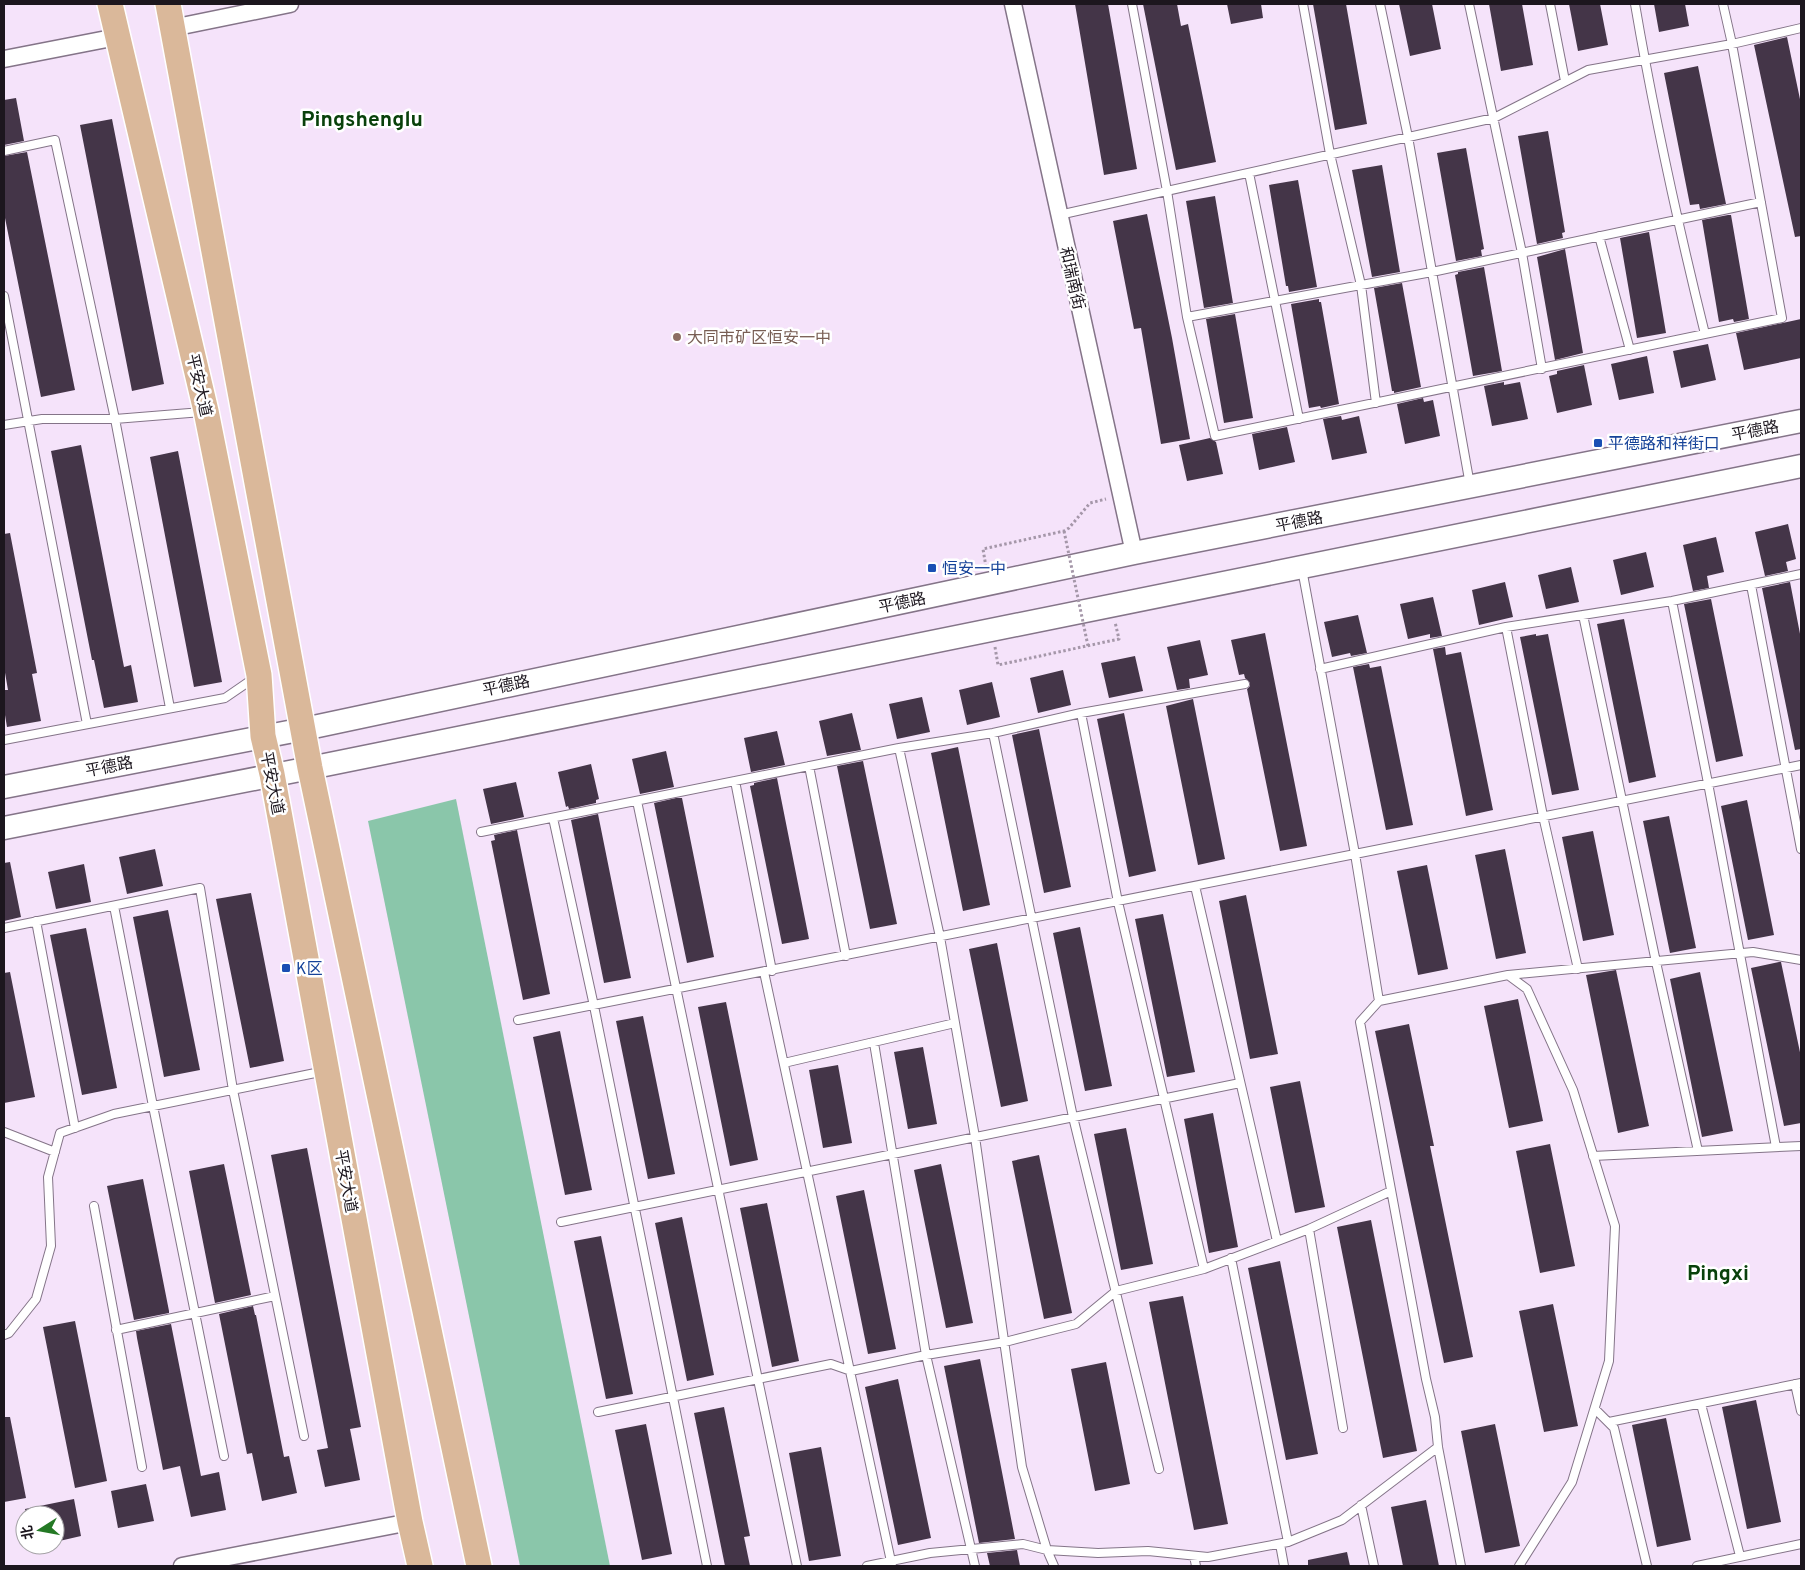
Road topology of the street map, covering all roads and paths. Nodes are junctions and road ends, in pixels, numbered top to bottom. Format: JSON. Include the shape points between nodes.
{"nodes":[{"id":1,"x":110,"y":4,"type":"edge"},
{"id":2,"x":168,"y":4,"type":"edge"},
{"id":3,"x":290,"y":4,"type":"edge"},
{"id":4,"x":1012,"y":4,"type":"edge"},
{"id":5,"x":1132,"y":4,"type":"edge"},
{"id":6,"x":1303,"y":4,"type":"edge"},
{"id":7,"x":1380,"y":4,"type":"edge"},
{"id":8,"x":1469,"y":4,"type":"edge"},
{"id":9,"x":1550,"y":4,"type":"edge"},
{"id":10,"x":1635,"y":4,"type":"edge"},
{"id":11,"x":1723,"y":4,"type":"edge"},
{"id":12,"x":172,"y":28,"type":"junction"},
{"id":13,"x":1801,"y":28,"type":"edge"},
{"id":14,"x":117,"y":37,"type":"junction"},
{"id":15,"x":1732,"y":44,"type":"junction"},
{"id":16,"x":4,"y":58,"type":"edge"},
{"id":17,"x":1645,"y":60,"type":"junction"},
{"id":18,"x":1566,"y":81,"type":"junction"},
{"id":19,"x":1494,"y":118,"type":"junction"},
{"id":20,"x":1408,"y":137,"type":"junction"},
{"id":21,"x":4,"y":151,"type":"edge"},
{"id":22,"x":1330,"y":154,"type":"junction"},
{"id":23,"x":1249,"y":172,"type":"junction"},
{"id":24,"x":1167,"y":191,"type":"junction"},
{"id":25,"x":1761,"y":202,"type":"junction"},
{"id":26,"x":1059,"y":215,"type":"junction"},
{"id":27,"x":1677,"y":220,"type":"junction"},
{"id":28,"x":1599,"y":236,"type":"junction"},
{"id":29,"x":1522,"y":253,"type":"junction"},
{"id":30,"x":1432,"y":272,"type":"junction"},
{"id":31,"x":1361,"y":286,"type":"junction"},
{"id":32,"x":4,"y":296,"type":"edge"},
{"id":33,"x":1276,"y":301,"type":"junction"},
{"id":34,"x":1188,"y":317,"type":"junction"},
{"id":35,"x":1705,"y":334,"type":"junction"},
{"id":36,"x":1630,"y":350,"type":"junction"},
{"id":37,"x":1542,"y":369,"type":"junction"},
{"id":38,"x":1452,"y":388,"type":"junction"},
{"id":39,"x":1376,"y":403,"type":"junction"},
{"id":40,"x":206,"y":411,"type":"junction"},
{"id":41,"x":115,"y":419,"type":"junction"},
{"id":42,"x":1299,"y":419,"type":"junction"},
{"id":43,"x":29,"y":421,"type":"junction"},
{"id":44,"x":1801,"y":421,"type":"edge"},
{"id":45,"x":4,"y":425,"type":"edge"},
{"id":46,"x":1801,"y":466,"type":"edge"},
{"id":47,"x":1470,"y":487,"type":"junction"},
{"id":48,"x":1090,"y":502,"type":"dead end"},
{"id":49,"x":1064,"y":531,"type":"junction"},
{"id":50,"x":983,"y":549,"type":"dead end"},
{"id":51,"x":1134,"y":553,"type":"junction"},
{"id":52,"x":1301,"y":567,"type":"junction"},
{"id":53,"x":1801,"y":574,"type":"edge"},
{"id":54,"x":1751,"y":585,"type":"junction"},
{"id":55,"x":1672,"y":602,"type":"junction"},
{"id":56,"x":1583,"y":615,"type":"junction"},
{"id":57,"x":1506,"y":627,"type":"junction"},
{"id":58,"x":1119,"y":639,"type":"dead end"},
{"id":59,"x":1088,"y":646,"type":"junction"},
{"id":60,"x":998,"y":665,"type":"dead end"},
{"id":61,"x":1320,"y":669,"type":"junction"},
{"id":62,"x":259,"y":675,"type":"junction"},
{"id":63,"x":1245,"y":684,"type":"dead end"},
{"id":64,"x":170,"y":708,"type":"junction"},
{"id":65,"x":1081,"y":713,"type":"junction"},
{"id":66,"x":87,"y":724,"type":"junction"},
{"id":67,"x":304,"y":729,"type":"junction"},
{"id":68,"x":993,"y":733,"type":"junction"},
{"id":69,"x":263,"y":736,"type":"junction"},
{"id":70,"x":4,"y":740,"type":"edge"},
{"id":71,"x":899,"y":748,"type":"junction"},
{"id":72,"x":1801,"y":765,"type":"edge"},
{"id":73,"x":809,"y":766,"type":"junction"},
{"id":74,"x":310,"y":768,"type":"junction"},
{"id":75,"x":1784,"y":768,"type":"junction"},
{"id":76,"x":272,"y":774,"type":"junction"},
{"id":77,"x":735,"y":781,"type":"junction"},
{"id":78,"x":1708,"y":783,"type":"junction"},
{"id":79,"x":4,"y":787,"type":"edge"},
{"id":80,"x":1623,"y":800,"type":"junction"},
{"id":81,"x":637,"y":801,"type":"junction"},
{"id":82,"x":1543,"y":816,"type":"junction"},
{"id":83,"x":552,"y":818,"type":"junction"},
{"id":84,"x":4,"y":828,"type":"edge"},
{"id":85,"x":481,"y":832,"type":"dead end"},
{"id":86,"x":1801,"y":849,"type":"edge"},
{"id":87,"x":1355,"y":854,"type":"junction"},
{"id":88,"x":1195,"y":886,"type":"junction"},
{"id":89,"x":1118,"y":902,"type":"junction"},
{"id":90,"x":114,"y":906,"type":"junction"},
{"id":91,"x":1032,"y":919,"type":"junction"},
{"id":92,"x":36,"y":922,"type":"junction"},
{"id":93,"x":4,"y":928,"type":"edge"},
{"id":94,"x":940,"y":937,"type":"junction"},
{"id":95,"x":1739,"y":954,"type":"junction"},
{"id":96,"x":846,"y":956,"type":"junction"},
{"id":97,"x":1801,"y":960,"type":"edge"},
{"id":98,"x":1656,"y":962,"type":"junction"},
{"id":99,"x":1578,"y":969,"type":"junction"},
{"id":100,"x":768,"y":971,"type":"junction"},
{"id":101,"x":1508,"y":975,"type":"junction"},
{"id":102,"x":677,"y":989,"type":"junction"},
{"id":103,"x":1379,"y":1001,"type":"junction"},
{"id":104,"x":594,"y":1006,"type":"junction"},
{"id":105,"x":518,"y":1020,"type":"dead end"},
{"id":106,"x":955,"y":1023,"type":"junction"},
{"id":107,"x":874,"y":1042,"type":"junction"},
{"id":108,"x":784,"y":1064,"type":"junction"},
{"id":109,"x":327,"y":1071,"type":"junction"},
{"id":110,"x":1240,"y":1083,"type":"junction"},
{"id":111,"x":233,"y":1090,"type":"junction"},
{"id":112,"x":1164,"y":1099,"type":"junction"},
{"id":113,"x":153,"y":1106,"type":"junction"},
{"id":114,"x":1074,"y":1117,"type":"junction"},
{"id":115,"x":75,"y":1128,"type":"junction"},
{"id":116,"x":4,"y":1132,"type":"edge"},
{"id":117,"x":975,"y":1137,"type":"junction"},
{"id":118,"x":1801,"y":1146,"type":"edge"},
{"id":119,"x":1776,"y":1147,"type":"junction"},
{"id":120,"x":1698,"y":1151,"type":"junction"},
{"id":121,"x":55,"y":1152,"type":"junction"},
{"id":122,"x":891,"y":1154,"type":"junction"},
{"id":123,"x":1593,"y":1156,"type":"junction"},
{"id":124,"x":807,"y":1172,"type":"junction"},
{"id":125,"x":718,"y":1190,"type":"junction"},
{"id":126,"x":1391,"y":1191,"type":"junction"},
{"id":127,"x":94,"y":1206,"type":"dead end"},
{"id":128,"x":634,"y":1207,"type":"junction"},
{"id":129,"x":561,"y":1222,"type":"dead end"},
{"id":130,"x":1309,"y":1229,"type":"junction"},
{"id":131,"x":1277,"y":1241,"type":"junction"},
{"id":132,"x":1231,"y":1258,"type":"junction"},
{"id":133,"x":1204,"y":1269,"type":"junction"},
{"id":134,"x":1116,"y":1291,"type":"junction"},
{"id":135,"x":275,"y":1296,"type":"junction"},
{"id":136,"x":195,"y":1314,"type":"junction"},
{"id":137,"x":116,"y":1330,"type":"junction"},
{"id":138,"x":4,"y":1336,"type":"edge"},
{"id":139,"x":1005,"y":1342,"type":"junction"},
{"id":140,"x":926,"y":1355,"type":"junction"},
{"id":141,"x":850,"y":1371,"type":"junction"},
{"id":142,"x":757,"y":1379,"type":"junction"},
{"id":143,"x":1798,"y":1384,"type":"edge"},
{"id":144,"x":672,"y":1396,"type":"junction"},
{"id":145,"x":1701,"y":1404,"type":"junction"},
{"id":146,"x":1594,"y":1408,"type":"junction"},
{"id":147,"x":1801,"y":1411,"type":"edge"},
{"id":148,"x":598,"y":1412,"type":"dead end"},
{"id":149,"x":1609,"y":1422,"type":"junction"},
{"id":150,"x":1343,"y":1428,"type":"dead end"},
{"id":151,"x":304,"y":1436,"type":"dead end"},
{"id":152,"x":1438,"y":1447,"type":"junction"},
{"id":153,"x":224,"y":1456,"type":"dead end"},
{"id":154,"x":142,"y":1467,"type":"dead end"},
{"id":155,"x":1160,"y":1469,"type":"dead end"},
{"id":156,"x":1362,"y":1505,"type":"junction"},
{"id":157,"x":410,"y":1522,"type":"junction"},
{"id":158,"x":1284,"y":1543,"type":"junction"},
{"id":159,"x":1801,"y":1544,"type":"edge"},
{"id":160,"x":971,"y":1549,"type":"junction"},
{"id":161,"x":1047,"y":1550,"type":"junction"},
{"id":162,"x":1194,"y":1556,"type":"junction"},
{"id":163,"x":1740,"y":1556,"type":"junction"},
{"id":164,"x":891,"y":1564,"type":"edge"},
{"id":165,"x":1712,"y":1564,"type":"edge"},
{"id":166,"x":182,"y":1566,"type":"edge"},
{"id":167,"x":420,"y":1566,"type":"edge"},
{"id":168,"x":479,"y":1566,"type":"edge"},
{"id":169,"x":707,"y":1566,"type":"edge"},
{"id":170,"x":797,"y":1566,"type":"edge"},
{"id":171,"x":867,"y":1566,"type":"edge"},
{"id":172,"x":974,"y":1566,"type":"edge"},
{"id":173,"x":1054,"y":1566,"type":"edge"},
{"id":174,"x":1196,"y":1566,"type":"edge"},
{"id":175,"x":1284,"y":1566,"type":"edge"},
{"id":176,"x":1374,"y":1566,"type":"edge"},
{"id":177,"x":1461,"y":1566,"type":"edge"},
{"id":178,"x":1519,"y":1566,"type":"edge"},
{"id":179,"x":1647,"y":1566,"type":"edge"},
{"id":180,"x":1697,"y":1566,"type":"edge"}],
"edges":[{"from":1,"to":14,"type":"main road","name":"平安大道"},
{"from":2,"to":12,"type":"main road"},
{"from":3,"to":12,"type":"street"},
{"from":4,"to":26,"type":"street","name":"和瑞南街"},
{"from":5,"to":24,"type":"lane"},
{"from":6,"to":22,"type":"lane"},
{"from":7,"to":20,"type":"lane"},
{"from":8,"to":19,"type":"lane"},
{"from":9,"to":18,"type":"lane"},
{"from":10,"to":17,"type":"lane"},
{"from":11,"to":15,"type":"lane"},
{"from":12,"to":67,"type":"main road"},
{"from":13,"to":15,"type":"lane"},
{"from":14,"to":16,"type":"street"},
{"from":14,"to":40,"type":"main road","name":"平安大道"},
{"from":15,"to":17,"type":"lane"},
{"from":15,"to":25,"type":"lane"},
{"from":17,"to":18,"type":"lane","via":[[1588,70]]},
{"from":17,"to":27,"type":"lane"},
{"from":18,"to":19,"type":"lane"},
{"from":19,"to":20,"type":"lane"},
{"from":19,"to":29,"type":"lane"},
{"from":20,"to":22,"type":"lane"},
{"from":20,"to":30,"type":"lane"},
{"from":21,"to":41,"type":"lane","via":[[56,140]]},
{"from":22,"to":23,"type":"lane"},
{"from":22,"to":31,"type":"lane"},
{"from":23,"to":24,"type":"lane"},
{"from":23,"to":33,"type":"lane"},
{"from":24,"to":26,"type":"lane"},
{"from":24,"to":34,"type":"lane"},
{"from":25,"to":27,"type":"lane"},
{"from":25,"to":35,"type":"lane","via":[[1782,318]]},
{"from":26,"to":51,"type":"street","name":"和瑞南街"},
{"from":27,"to":28,"type":"lane"},
{"from":27,"to":35,"type":"lane"},
{"from":28,"to":29,"type":"lane"},
{"from":28,"to":36,"type":"lane"},
{"from":29,"to":30,"type":"lane"},
{"from":29,"to":37,"type":"lane"},
{"from":30,"to":31,"type":"lane"},
{"from":30,"to":38,"type":"lane"},
{"from":31,"to":33,"type":"lane"},
{"from":31,"to":39,"type":"lane"},
{"from":32,"to":43,"type":"lane"},
{"from":33,"to":34,"type":"lane"},
{"from":33,"to":42,"type":"lane"},
{"from":34,"to":42,"type":"lane","via":[[1215,436]]},
{"from":35,"to":36,"type":"lane"},
{"from":36,"to":37,"type":"lane"},
{"from":37,"to":38,"type":"lane"},
{"from":38,"to":39,"type":"lane"},
{"from":38,"to":47,"type":"lane"},
{"from":39,"to":42,"type":"lane"},
{"from":40,"to":41,"type":"lane"},
{"from":40,"to":62,"type":"main road","name":"平安大道"},
{"from":41,"to":43,"type":"lane"},
{"from":41,"to":64,"type":"lane"},
{"from":43,"to":45,"type":"lane"},
{"from":43,"to":66,"type":"lane"},
{"from":44,"to":47,"type":"main road","name":"平德路"},
{"from":46,"to":52,"type":"main road"},
{"from":47,"to":51,"type":"main road","name":"平德路"},
{"from":48,"to":49,"type":"path"},
{"from":49,"to":50,"type":"path"},
{"from":49,"to":59,"type":"path","bridge":true},
{"from":51,"to":67,"type":"main road","name":"平德路"},
{"from":52,"to":61,"type":"lane"},
{"from":52,"to":74,"type":"main road"},
{"from":53,"to":54,"type":"lane"},
{"from":54,"to":55,"type":"lane"},
{"from":54,"to":75,"type":"lane"},
{"from":55,"to":56,"type":"lane"},
{"from":55,"to":78,"type":"lane"},
{"from":56,"to":57,"type":"lane"},
{"from":56,"to":80,"type":"lane"},
{"from":57,"to":61,"type":"lane"},
{"from":57,"to":82,"type":"lane"},
{"from":58,"to":59,"type":"path"},
{"from":59,"to":60,"type":"path"},
{"from":61,"to":87,"type":"lane"},
{"from":62,"to":64,"type":"lane","via":[[224,698]]},
{"from":62,"to":69,"type":"main road","name":"平安大道"},
{"from":63,"to":65,"type":"lane"},
{"from":64,"to":66,"type":"lane"},
{"from":65,"to":68,"type":"lane"},
{"from":65,"to":89,"type":"lane"},
{"from":66,"to":70,"type":"lane"},
{"from":67,"to":69,"type":"main road","name":"平德路"},
{"from":67,"to":74,"type":"main road"},
{"from":68,"to":71,"type":"lane"},
{"from":68,"to":91,"type":"lane"},
{"from":69,"to":76,"type":"main road","name":"平安大道"},
{"from":69,"to":79,"type":"main road","name":"平德路"},
{"from":71,"to":73,"type":"lane"},
{"from":71,"to":94,"type":"lane"},
{"from":72,"to":75,"type":"lane"},
{"from":73,"to":77,"type":"lane"},
{"from":73,"to":96,"type":"lane"},
{"from":74,"to":76,"type":"main road"},
{"from":74,"to":168,"type":"main road"},
{"from":75,"to":78,"type":"lane"},
{"from":75,"to":86,"type":"lane"},
{"from":76,"to":84,"type":"main road"},
{"from":76,"to":109,"type":"main road","name":"平安大道"},
{"from":77,"to":81,"type":"lane"},
{"from":77,"to":100,"type":"lane"},
{"from":78,"to":80,"type":"lane"},
{"from":78,"to":95,"type":"lane"},
{"from":80,"to":82,"type":"lane"},
{"from":80,"to":98,"type":"lane"},
{"from":81,"to":83,"type":"lane"},
{"from":81,"to":102,"type":"lane"},
{"from":82,"to":87,"type":"lane"},
{"from":82,"to":99,"type":"lane"},
{"from":83,"to":85,"type":"lane"},
{"from":83,"to":104,"type":"lane"},
{"from":87,"to":88,"type":"lane"},
{"from":87,"to":103,"type":"lane"},
{"from":88,"to":89,"type":"lane"},
{"from":88,"to":110,"type":"lane"},
{"from":89,"to":91,"type":"lane"},
{"from":89,"to":112,"type":"lane"},
{"from":90,"to":92,"type":"lane"},
{"from":90,"to":111,"type":"lane","via":[[200,888]]},
{"from":90,"to":113,"type":"lane"},
{"from":91,"to":94,"type":"lane"},
{"from":91,"to":114,"type":"lane"},
{"from":92,"to":93,"type":"lane"},
{"from":92,"to":115,"type":"lane"},
{"from":94,"to":96,"type":"lane"},
{"from":94,"to":106,"type":"lane"},
{"from":95,"to":97,"type":"lane","via":[[1754,952]]},
{"from":95,"to":98,"type":"lane"},
{"from":95,"to":119,"type":"lane"},
{"from":96,"to":100,"type":"lane"},
{"from":98,"to":99,"type":"lane"},
{"from":98,"to":120,"type":"lane"},
{"from":99,"to":101,"type":"lane"},
{"from":100,"to":102,"type":"lane"},
{"from":100,"to":108,"type":"lane"},
{"from":101,"to":103,"type":"lane"},
{"from":101,"to":123,"type":"lane","via":[[1527,990],[1573,1090]]},
{"from":102,"to":104,"type":"lane"},
{"from":102,"to":125,"type":"lane"},
{"from":103,"to":126,"type":"lane","via":[[1360,1022]]},
{"from":104,"to":105,"type":"lane"},
{"from":104,"to":128,"type":"lane"},
{"from":106,"to":107,"type":"lane"},
{"from":106,"to":117,"type":"lane"},
{"from":107,"to":108,"type":"lane"},
{"from":107,"to":122,"type":"lane"},
{"from":108,"to":124,"type":"lane"},
{"from":109,"to":111,"type":"lane"},
{"from":109,"to":157,"type":"main road","name":"平安大道"},
{"from":110,"to":112,"type":"lane"},
{"from":110,"to":131,"type":"lane"},
{"from":111,"to":113,"type":"lane"},
{"from":111,"to":135,"type":"lane"},
{"from":112,"to":114,"type":"lane"},
{"from":112,"to":133,"type":"lane"},
{"from":113,"to":115,"type":"lane","via":[[114,1114]]},
{"from":113,"to":136,"type":"lane"},
{"from":114,"to":117,"type":"lane"},
{"from":114,"to":134,"type":"lane"},
{"from":115,"to":121,"type":"lane","via":[[60,1133]]},
{"from":116,"to":121,"type":"lane"},
{"from":117,"to":122,"type":"lane"},
{"from":117,"to":139,"type":"lane"},
{"from":118,"to":119,"type":"lane"},
{"from":119,"to":120,"type":"lane"},
{"from":120,"to":123,"type":"lane"},
{"from":121,"to":138,"type":"lane","via":[[48,1177],[51,1246],[36,1299]]},
{"from":122,"to":124,"type":"lane"},
{"from":122,"to":140,"type":"lane"},
{"from":123,"to":146,"type":"lane","via":[[1615,1226],[1609,1361]]},
{"from":124,"to":125,"type":"lane"},
{"from":124,"to":141,"type":"lane"},
{"from":125,"to":128,"type":"lane"},
{"from":125,"to":142,"type":"lane"},
{"from":126,"to":130,"type":"lane"},
{"from":126,"to":152,"type":"lane"},
{"from":127,"to":137,"type":"lane"},
{"from":128,"to":129,"type":"lane"},
{"from":128,"to":144,"type":"lane"},
{"from":130,"to":131,"type":"lane"},
{"from":130,"to":150,"type":"lane"},
{"from":131,"to":132,"type":"lane"},
{"from":132,"to":133,"type":"lane"},
{"from":132,"to":158,"type":"lane"},
{"from":133,"to":134,"type":"lane"},
{"from":134,"to":139,"type":"lane","via":[[1076,1324]]},
{"from":134,"to":155,"type":"lane"},
{"from":135,"to":136,"type":"lane"},
{"from":135,"to":151,"type":"lane"},
{"from":136,"to":137,"type":"lane"},
{"from":136,"to":153,"type":"lane"},
{"from":137,"to":154,"type":"lane"},
{"from":139,"to":140,"type":"lane"},
{"from":139,"to":161,"type":"lane","via":[[1022,1467]]},
{"from":140,"to":141,"type":"lane"},
{"from":140,"to":160,"type":"lane"},
{"from":141,"to":142,"type":"lane","via":[[831,1364]]},
{"from":141,"to":164,"type":"lane"},
{"from":142,"to":144,"type":"lane"},
{"from":142,"to":170,"type":"lane"},
{"from":143,"to":145,"type":"lane"},
{"from":143,"to":147,"type":"lane"},
{"from":144,"to":148,"type":"lane"},
{"from":144,"to":169,"type":"lane"},
{"from":145,"to":149,"type":"lane"},
{"from":145,"to":163,"type":"lane"},
{"from":146,"to":149,"type":"lane"},
{"from":146,"to":178,"type":"lane","via":[[1572,1482]]},
{"from":149,"to":179,"type":"lane","via":[[1614,1428]]},
{"from":152,"to":156,"type":"lane"},
{"from":152,"to":177,"type":"lane"},
{"from":156,"to":158,"type":"lane","via":[[1342,1520]]},
{"from":156,"to":176,"type":"lane"},
{"from":157,"to":166,"type":"street"},
{"from":157,"to":167,"type":"main road","name":"平安大道"},
{"from":158,"to":162,"type":"lane","via":[[1208,1557]]},
{"from":158,"to":175,"type":"lane"},
{"from":159,"to":163,"type":"lane"},
{"from":160,"to":161,"type":"lane","via":[[1023,1544]]},
{"from":160,"to":164,"type":"lane","via":[[930,1553]]},
{"from":160,"to":172,"type":"lane"},
{"from":161,"to":162,"type":"lane","via":[[1148,1551]]},
{"from":161,"to":173,"type":"lane"},
{"from":162,"to":174,"type":"lane"},
{"from":163,"to":165,"type":"lane"},
{"from":164,"to":171,"type":"lane"},
{"from":165,"to":180,"type":"lane"}]}
